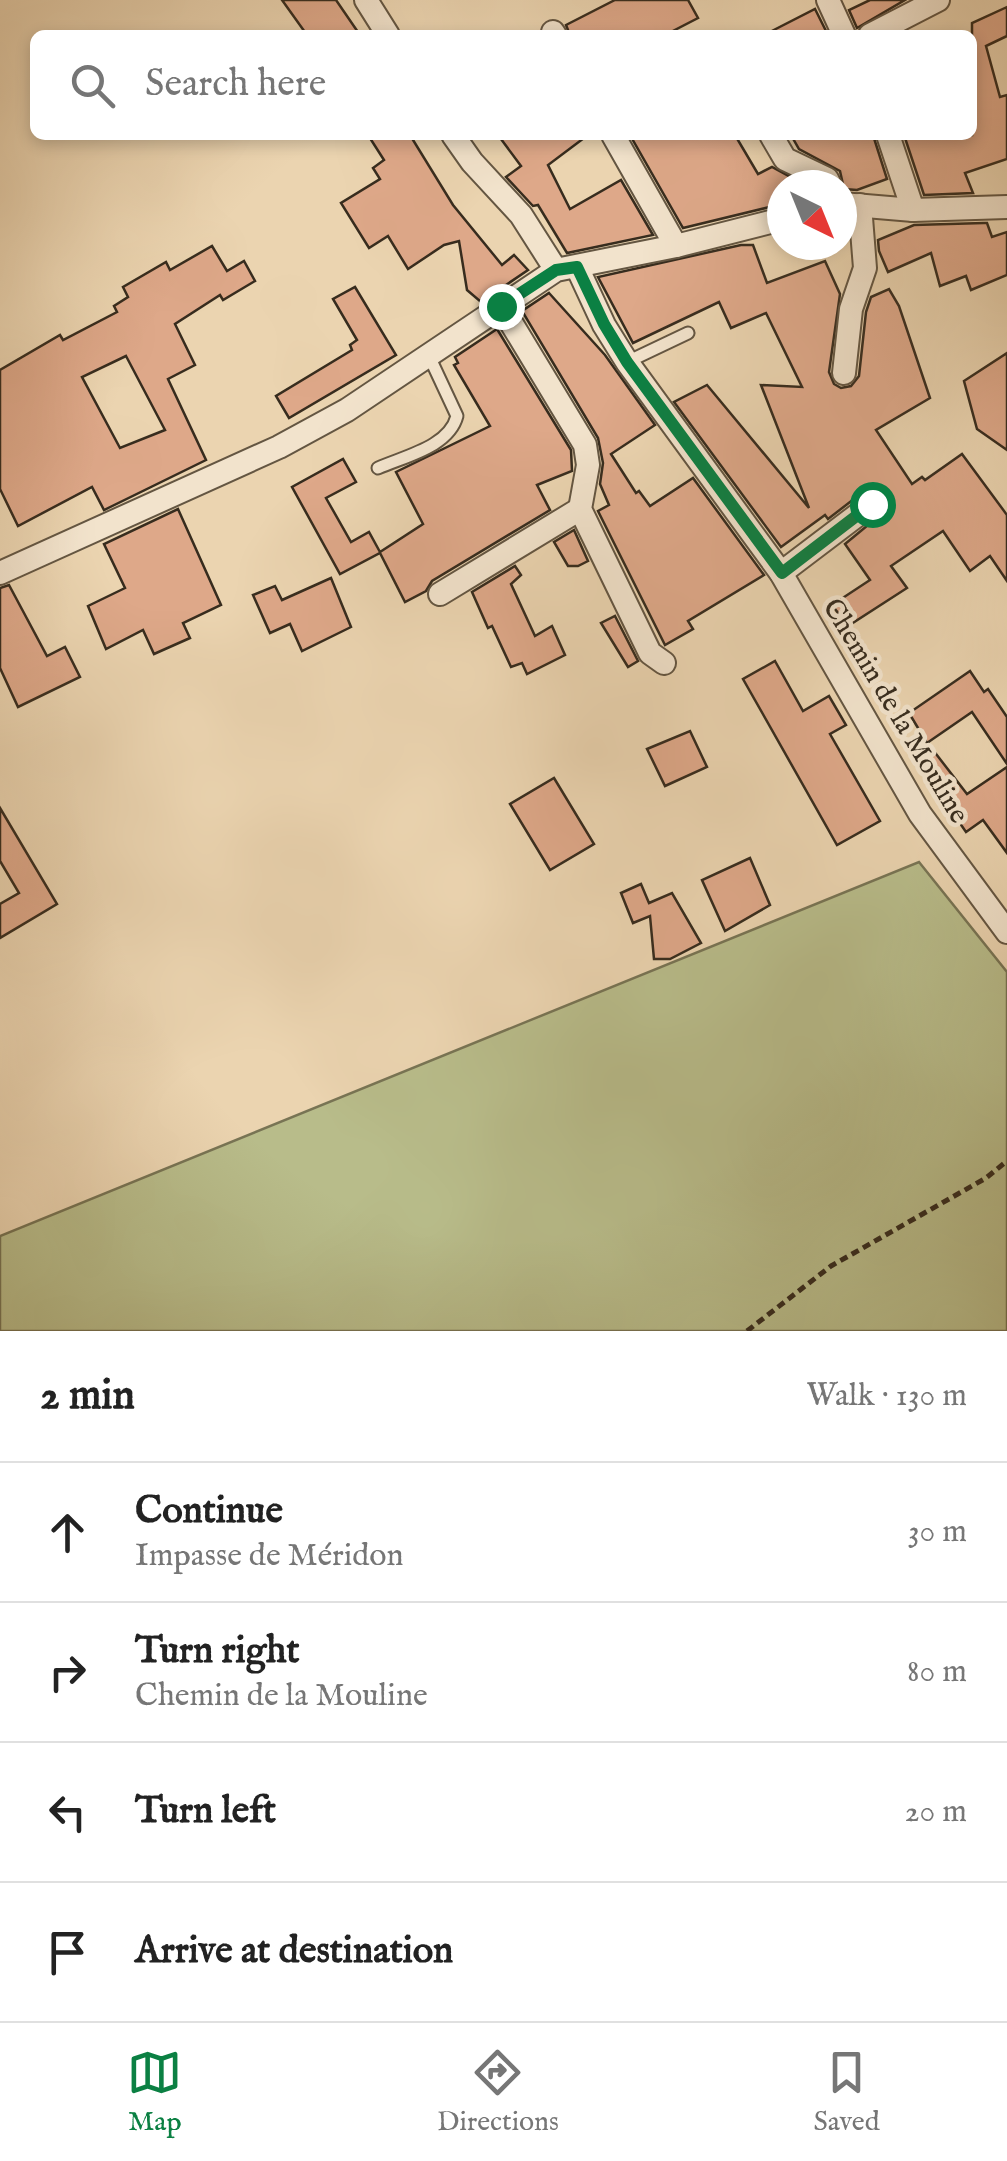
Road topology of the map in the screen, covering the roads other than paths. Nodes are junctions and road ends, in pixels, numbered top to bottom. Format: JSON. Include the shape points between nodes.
{"nodes":[{"id":1,"x":366,"y":0,"type":"edge"},
{"id":2,"x":828,"y":0,"type":"edge"},
{"id":3,"x":938,"y":0,"type":"edge"},
{"id":4,"x":385,"y":30,"type":"edge"},
{"id":5,"x":842,"y":30,"type":"edge"},
{"id":6,"x":880,"y":30,"type":"edge"},
{"id":7,"x":457,"y":140,"type":"edge"},
{"id":8,"x":616,"y":140,"type":"edge"},
{"id":9,"x":775,"y":140,"type":"edge"},
{"id":10,"x":890,"y":140,"type":"edge"},
{"id":11,"x":808,"y":170,"type":"edge"},
{"id":12,"x":857,"y":205,"type":"edge"},
{"id":13,"x":1007,"y":207,"type":"edge"},
{"id":14,"x":913,"y":210,"type":"junction"},
{"id":15,"x":767,"y":223,"type":"edge"},
{"id":16,"x":857,"y":234,"type":"edge"},
{"id":17,"x":676,"y":246,"type":"junction"},
{"id":18,"x":567,"y":269,"type":"junction"},
{"id":19,"x":501,"y":306,"type":"junction"},
{"id":20,"x":688,"y":333,"type":"dead end"},
{"id":21,"x":429,"y":356,"type":"junction"},
{"id":22,"x":627,"y":362,"type":"junction"},
{"id":23,"x":844,"y":373,"type":"dead end"},
{"id":24,"x":378,"y":468,"type":"dead end"},
{"id":25,"x":872,"y":504,"type":"dead end"},
{"id":26,"x":580,"y":509,"type":"junction"},
{"id":27,"x":0,"y":573,"type":"edge"},
{"id":28,"x":782,"y":573,"type":"junction"},
{"id":29,"x":440,"y":594,"type":"dead end"},
{"id":30,"x":664,"y":664,"type":"dead end"},
{"id":31,"x":1007,"y":932,"type":"edge"}],
"edges":[{"from":1,"to":4,"type":"street"},
{"from":2,"to":5,"type":"street"},
{"from":3,"to":6,"type":"street"},
{"from":7,"to":18,"type":"street","name":"Chemin de la Mouline"},
{"from":8,"to":17,"type":"street"},
{"from":9,"to":11,"type":"street","via":[[786,159]]},
{"from":10,"to":14,"type":"street"},
{"from":12,"to":14,"type":"street"},
{"from":13,"to":14,"type":"street"},
{"from":15,"to":17,"type":"street"},
{"from":16,"to":23,"type":"street","via":[[864,268],[851,309]]},
{"from":17,"to":18,"type":"street"},
{"from":18,"to":19,"type":"street"},
{"from":18,"to":22,"type":"street","name":"Chemin de la Mouline"},
{"from":19,"to":21,"type":"street"},
{"from":19,"to":26,"type":"street","via":[[585,445]]},
{"from":20,"to":22,"type":"lane"},
{"from":21,"to":24,"type":"lane","via":[[458,416],[454,430]]},
{"from":21,"to":27,"type":"street","via":[[280,447]]},
{"from":22,"to":28,"type":"street","name":"Chemin de la Mouline"},
{"from":25,"to":28,"type":"street"},
{"from":26,"to":29,"type":"street"},
{"from":26,"to":30,"type":"street","via":[[650,653]]},
{"from":28,"to":31,"type":"street","name":"Chemin de la Mouline","via":[[920,814]]}]}
